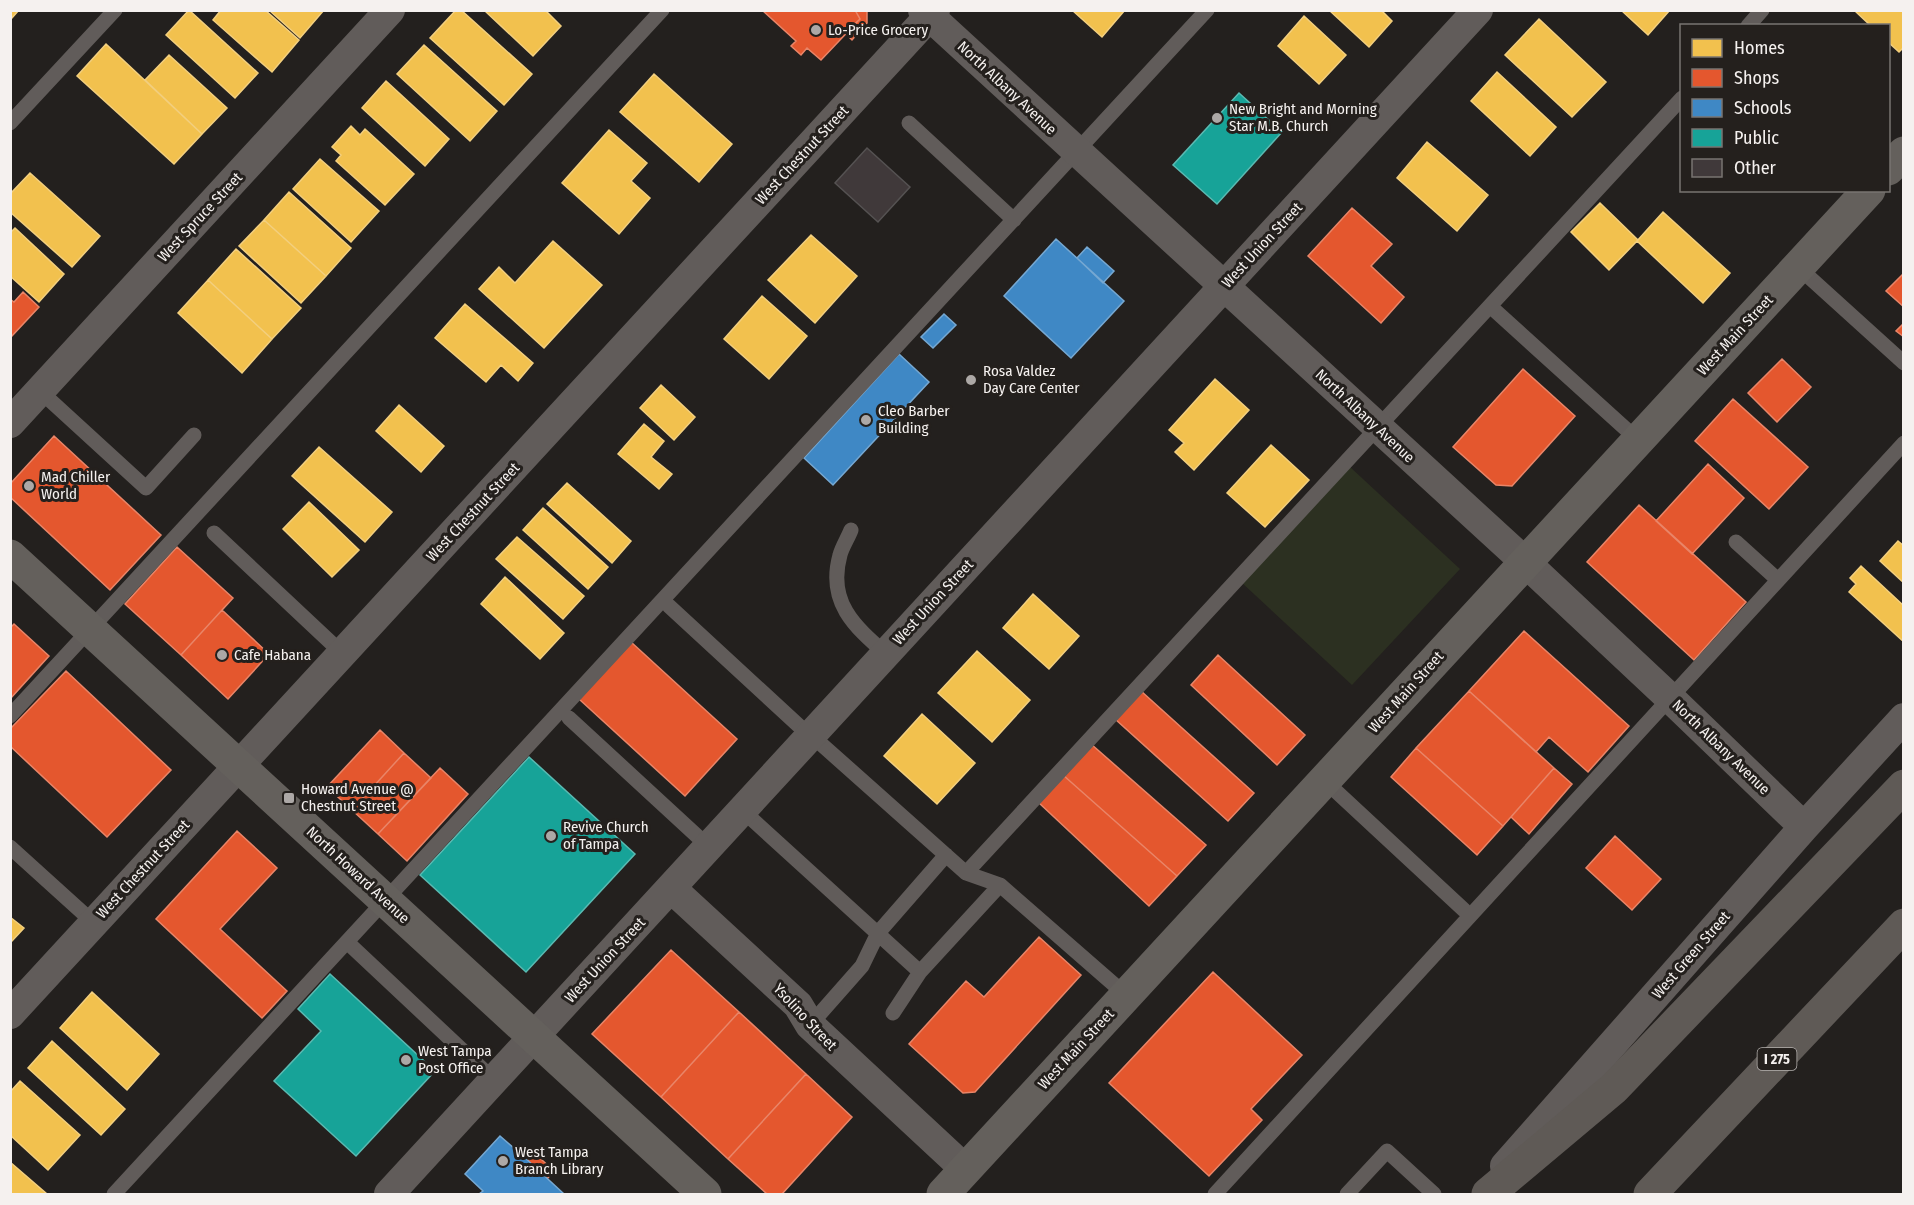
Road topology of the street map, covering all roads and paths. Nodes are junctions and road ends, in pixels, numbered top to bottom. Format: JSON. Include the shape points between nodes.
{"nodes":[{"id":1,"x":115,"y":10,"type":"edge"},
{"id":2,"x":390,"y":10,"type":"edge"},
{"id":3,"x":662,"y":10,"type":"edge"},
{"id":4,"x":1207,"y":10,"type":"edge"},
{"id":5,"x":1478,"y":10,"type":"edge"},
{"id":6,"x":1762,"y":10,"type":"edge"},
{"id":7,"x":929,"y":13,"type":"edge"},
{"id":8,"x":1750,"y":24,"type":"edge"},
{"id":9,"x":1680,"y":100,"type":"edge"},
{"id":10,"x":10,"y":123,"type":"edge"},
{"id":11,"x":909,"y":123,"type":"dead end"},
{"id":12,"x":1077,"y":152,"type":"junction"},
{"id":13,"x":1904,"y":153,"type":"edge"},
{"id":14,"x":1890,"y":167,"type":"edge"},
{"id":15,"x":1867,"y":192,"type":"edge"},
{"id":16,"x":1014,"y":220,"type":"junction"},
{"id":17,"x":1798,"y":267,"type":"junction"},
{"id":18,"x":1224,"y":286,"type":"junction"},
{"id":19,"x":1490,"y":306,"type":"junction"},
{"id":20,"x":1904,"y":363,"type":"edge"},
{"id":21,"x":40,"y":391,"type":"junction"},
{"id":22,"x":10,"y":423,"type":"edge"},
{"id":23,"x":1377,"y":428,"type":"junction"},
{"id":24,"x":194,"y":435,"type":"dead end"},
{"id":25,"x":1638,"y":440,"type":"junction"},
{"id":26,"x":1904,"y":443,"type":"edge"},
{"id":27,"x":851,"y":530,"type":"dead end"},
{"id":28,"x":214,"y":533,"type":"dead end"},
{"id":29,"x":1736,"y":542,"type":"dead end"},
{"id":30,"x":10,"y":556,"type":"edge"},
{"id":31,"x":1525,"y":562,"type":"junction"},
{"id":32,"x":1778,"y":580,"type":"junction"},
{"id":33,"x":669,"y":606,"type":"dead end"},
{"id":34,"x":90,"y":629,"type":"junction"},
{"id":35,"x":342,"y":654,"type":"junction"},
{"id":36,"x":886,"y":654,"type":"junction"},
{"id":37,"x":1671,"y":698,"type":"junction"},
{"id":38,"x":10,"y":716,"type":"edge"},
{"id":39,"x":569,"y":718,"type":"dead end"},
{"id":40,"x":1904,"y":718,"type":"edge"},
{"id":41,"x":811,"y":735,"type":"junction"},
{"id":42,"x":239,"y":766,"type":"junction"},
{"id":43,"x":1324,"y":781,"type":"junction"},
{"id":44,"x":1904,"y":786,"type":"edge"},
{"id":45,"x":743,"y":811,"type":"junction"},
{"id":46,"x":1804,"y":826,"type":"junction"},
{"id":47,"x":10,"y":847,"type":"edge"},
{"id":48,"x":709,"y":847,"type":"junction"},
{"id":49,"x":946,"y":855,"type":"junction"},
{"id":50,"x":966,"y":873,"type":"junction"},
{"id":51,"x":1000,"y":885,"type":"junction"},
{"id":52,"x":671,"y":888,"type":"junction"},
{"id":53,"x":385,"y":900,"type":"junction"},
{"id":54,"x":1464,"y":910,"type":"dead end"},
{"id":55,"x":94,"y":923,"type":"junction"},
{"id":56,"x":1904,"y":925,"type":"edge"},
{"id":57,"x":878,"y":933,"type":"junction"},
{"id":58,"x":347,"y":942,"type":"junction"},
{"id":59,"x":920,"y":972,"type":"junction"},
{"id":60,"x":1126,"y":995,"type":"junction"},
{"id":61,"x":893,"y":1013,"type":"dead end"},
{"id":62,"x":10,"y":1014,"type":"edge"},
{"id":63,"x":810,"y":1025,"type":"junction"},
{"id":64,"x":534,"y":1037,"type":"junction"},
{"id":65,"x":494,"y":1080,"type":"junction"},
{"id":66,"x":966,"y":1170,"type":"junction"},
{"id":67,"x":693,"y":1191,"type":"edge"},
{"id":68,"x":114,"y":1194,"type":"edge"},
{"id":69,"x":389,"y":1194,"type":"edge"},
{"id":70,"x":944,"y":1194,"type":"edge"},
{"id":71,"x":1215,"y":1194,"type":"edge"},
{"id":72,"x":1347,"y":1194,"type":"edge"},
{"id":73,"x":1434,"y":1194,"type":"edge"},
{"id":74,"x":1480,"y":1194,"type":"edge"},
{"id":75,"x":1488,"y":1194,"type":"edge"},
{"id":76,"x":1650,"y":1194,"type":"edge"}],
"edges":[{"from":1,"to":10,"type":"lane"},
{"from":2,"to":21,"type":"street","name":"West Spruce Street"},
{"from":3,"to":34,"type":"lane"},
{"from":4,"to":12,"type":"lane"},
{"from":5,"to":18,"type":"street","name":"West Union Street"},
{"from":6,"to":8,"type":"lane"},
{"from":7,"to":12,"type":"street","name":"North Albany Avenue"},
{"from":7,"to":35,"type":"street","name":"West Chestnut Street"},
{"from":9,"to":19,"type":"lane"},
{"from":11,"to":16,"type":"lane"},
{"from":12,"to":16,"type":"lane"},
{"from":12,"to":18,"type":"street","name":"North Albany Avenue"},
{"from":13,"to":14,"type":"street"},
{"from":15,"to":17,"type":"street","name":"West Main Street"},
{"from":16,"to":53,"type":"lane"},
{"from":17,"to":20,"type":"lane"},
{"from":17,"to":25,"type":"street","name":"West Main Street"},
{"from":18,"to":23,"type":"street","name":"North Albany Avenue"},
{"from":18,"to":36,"type":"street","name":"West Union Street"},
{"from":19,"to":23,"type":"lane"},
{"from":19,"to":25,"type":"lane"},
{"from":21,"to":22,"type":"street","name":"West Spruce Street"},
{"from":21,"to":24,"type":"lane","via":[[146,488]]},
{"from":23,"to":31,"type":"street","name":"North Albany Avenue"},
{"from":23,"to":50,"type":"lane"},
{"from":25,"to":31,"type":"street","name":"West Main Street"},
{"from":26,"to":32,"type":"lane"},
{"from":27,"to":36,"type":"lane","via":[[840,555],[836,581],[844,610],[857,629]]},
{"from":28,"to":35,"type":"lane"},
{"from":29,"to":32,"type":"lane"},
{"from":30,"to":34,"type":"street","name":"North Howard Avenue"},
{"from":31,"to":37,"type":"street","name":"North Albany Avenue"},
{"from":31,"to":43,"type":"street","name":"West Main Street"},
{"from":32,"to":37,"type":"lane"},
{"from":33,"to":41,"type":"lane"},
{"from":34,"to":38,"type":"lane"},
{"from":34,"to":42,"type":"street","name":"North Howard Avenue"},
{"from":35,"to":42,"type":"street","name":"West Chestnut Street"},
{"from":36,"to":41,"type":"street","name":"West Union Street"},
{"from":37,"to":46,"type":"street","name":"North Albany Avenue"},
{"from":37,"to":71,"type":"lane"},
{"from":39,"to":48,"type":"lane"},
{"from":40,"to":46,"type":"street","name":"West Green Street"},
{"from":41,"to":45,"type":"street","name":"West Union Street"},
{"from":41,"to":49,"type":"lane"},
{"from":42,"to":53,"type":"street","name":"North Howard Avenue"},
{"from":42,"to":55,"type":"street","name":"West Chestnut Street"},
{"from":43,"to":54,"type":"lane"},
{"from":43,"to":60,"type":"street","name":"West Main Street"},
{"from":44,"to":75,"type":"highway","via":[[1614,1088]]},
{"from":45,"to":48,"type":"street","name":"West Union Street"},
{"from":45,"to":57,"type":"lane"},
{"from":46,"to":74,"type":"street","name":"West Green Street"},
{"from":47,"to":55,"type":"lane"},
{"from":48,"to":52,"type":"street","name":"West Union Street"},
{"from":49,"to":50,"type":"lane"},
{"from":49,"to":57,"type":"lane"},
{"from":50,"to":51,"type":"lane"},
{"from":51,"to":59,"type":"lane"},
{"from":51,"to":60,"type":"lane"},
{"from":52,"to":63,"type":"street","name":"Ysolino Street","via":[[798,1005]]},
{"from":52,"to":64,"type":"street","name":"West Union Street"},
{"from":53,"to":58,"type":"lane"},
{"from":53,"to":64,"type":"street","name":"North Howard Avenue"},
{"from":55,"to":62,"type":"street","name":"West Chestnut Street"},
{"from":56,"to":76,"type":"highway","number":"I 275"},
{"from":57,"to":59,"type":"lane"},
{"from":57,"to":63,"type":"lane","via":[[862,966]]},
{"from":58,"to":65,"type":"lane"},
{"from":58,"to":68,"type":"lane"},
{"from":59,"to":61,"type":"lane"},
{"from":60,"to":66,"type":"street","name":"West Main Street"},
{"from":63,"to":66,"type":"street","name":"Ysolino Street"},
{"from":64,"to":65,"type":"street","name":"West Union Street"},
{"from":64,"to":67,"type":"street","name":"North Howard Avenue"},
{"from":65,"to":69,"type":"street","name":"West Union Street"},
{"from":66,"to":70,"type":"street","name":"West Main Street"},
{"from":72,"to":73,"type":"lane","via":[[1387,1151]]}]}
